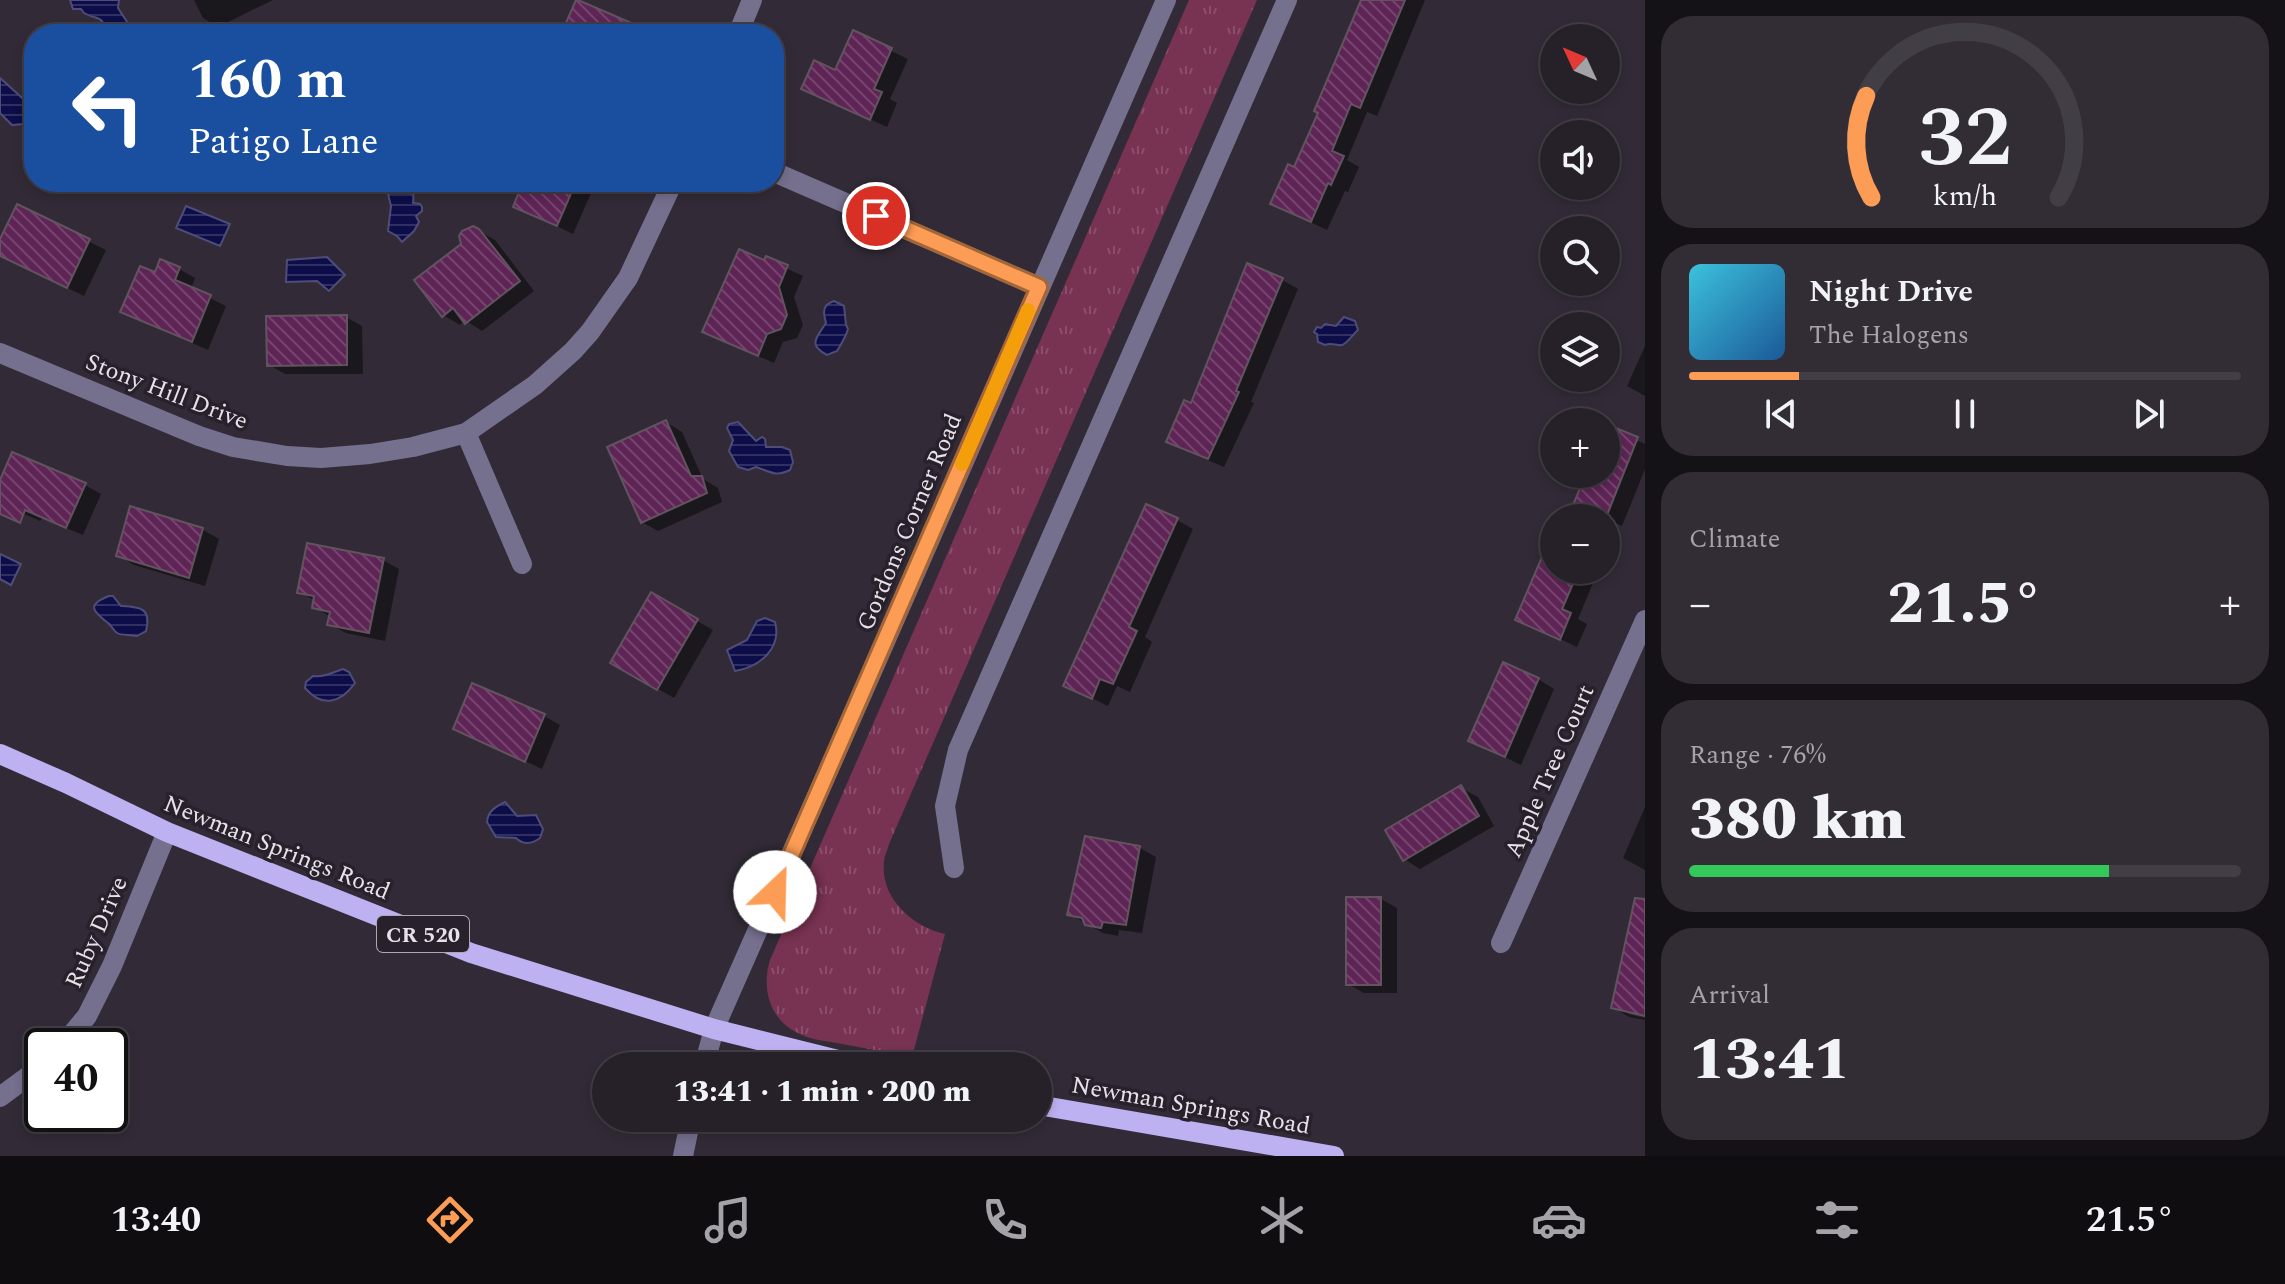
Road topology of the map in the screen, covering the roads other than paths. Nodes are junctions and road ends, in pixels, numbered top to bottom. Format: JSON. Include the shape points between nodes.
{"nodes":[{"id":1,"x":752,"y":0,"type":"edge"},
{"id":2,"x":1166,"y":0,"type":"edge"},
{"id":3,"x":1287,"y":0,"type":"edge"},
{"id":4,"x":742,"y":24,"type":"edge"},
{"id":5,"x":784,"y":176,"type":"edge"},
{"id":6,"x":668,"y":192,"type":"edge"},
{"id":7,"x":1039,"y":287,"type":"junction"},
{"id":8,"x":0,"y":353,"type":"edge"},
{"id":9,"x":466,"y":433,"type":"junction"},
{"id":10,"x":522,"y":564,"type":"dead end"},
{"id":11,"x":1645,"y":620,"type":"edge"},
{"id":12,"x":0,"y":754,"type":"edge"},
{"id":13,"x":167,"y":832,"type":"junction"},
{"id":14,"x":954,"y":868,"type":"dead end"},
{"id":15,"x":1501,"y":943,"type":"dead end"},
{"id":16,"x":77,"y":1028,"type":"edge"},
{"id":17,"x":714,"y":1029,"type":"junction"},
{"id":18,"x":708,"y":1052,"type":"edge"},
{"id":19,"x":806,"y":1052,"type":"edge"},
{"id":20,"x":24,"y":1079,"type":"edge"},
{"id":21,"x":0,"y":1097,"type":"edge"},
{"id":22,"x":1052,"y":1107,"type":"edge"},
{"id":23,"x":688,"y":1132,"type":"edge"},
{"id":24,"x":683,"y":1156,"type":"edge"},
{"id":25,"x":1334,"y":1156,"type":"edge"}],
"edges":[{"from":1,"to":4,"type":"street"},
{"from":2,"to":7,"type":"street","name":"Gordons Corner Road"},
{"from":3,"to":14,"type":"street","via":[[958,750],[945,806]]},
{"from":5,"to":7,"type":"street"},
{"from":6,"to":9,"type":"street","name":"Stony Hill Drive","via":[[628,278],[590,332],[535,385]]},
{"from":7,"to":17,"type":"street","name":"Gordons Corner Road"},
{"from":8,"to":9,"type":"street","name":"Stony Hill Drive","via":[[233,447],[321,458],[409,448]]},
{"from":9,"to":10,"type":"street"},
{"from":11,"to":15,"type":"street","name":"Apple Tree Court"},
{"from":12,"to":13,"type":"main road","name":"Newman Springs Road","number":"CR 520"},
{"from":13,"to":16,"type":"street","name":"Ruby Drive","via":[[112,966]]},
{"from":13,"to":17,"type":"main road","name":"Newman Springs Road","number":"CR 520","via":[[471,953]]},
{"from":17,"to":18,"type":"street","name":"Gordons Corner Road"},
{"from":17,"to":19,"type":"main road","name":"Newman Springs Road","number":"CR 520"},
{"from":20,"to":21,"type":"street"},
{"from":22,"to":25,"type":"main road","name":"Newman Springs Road"},
{"from":23,"to":24,"type":"street"}]}
